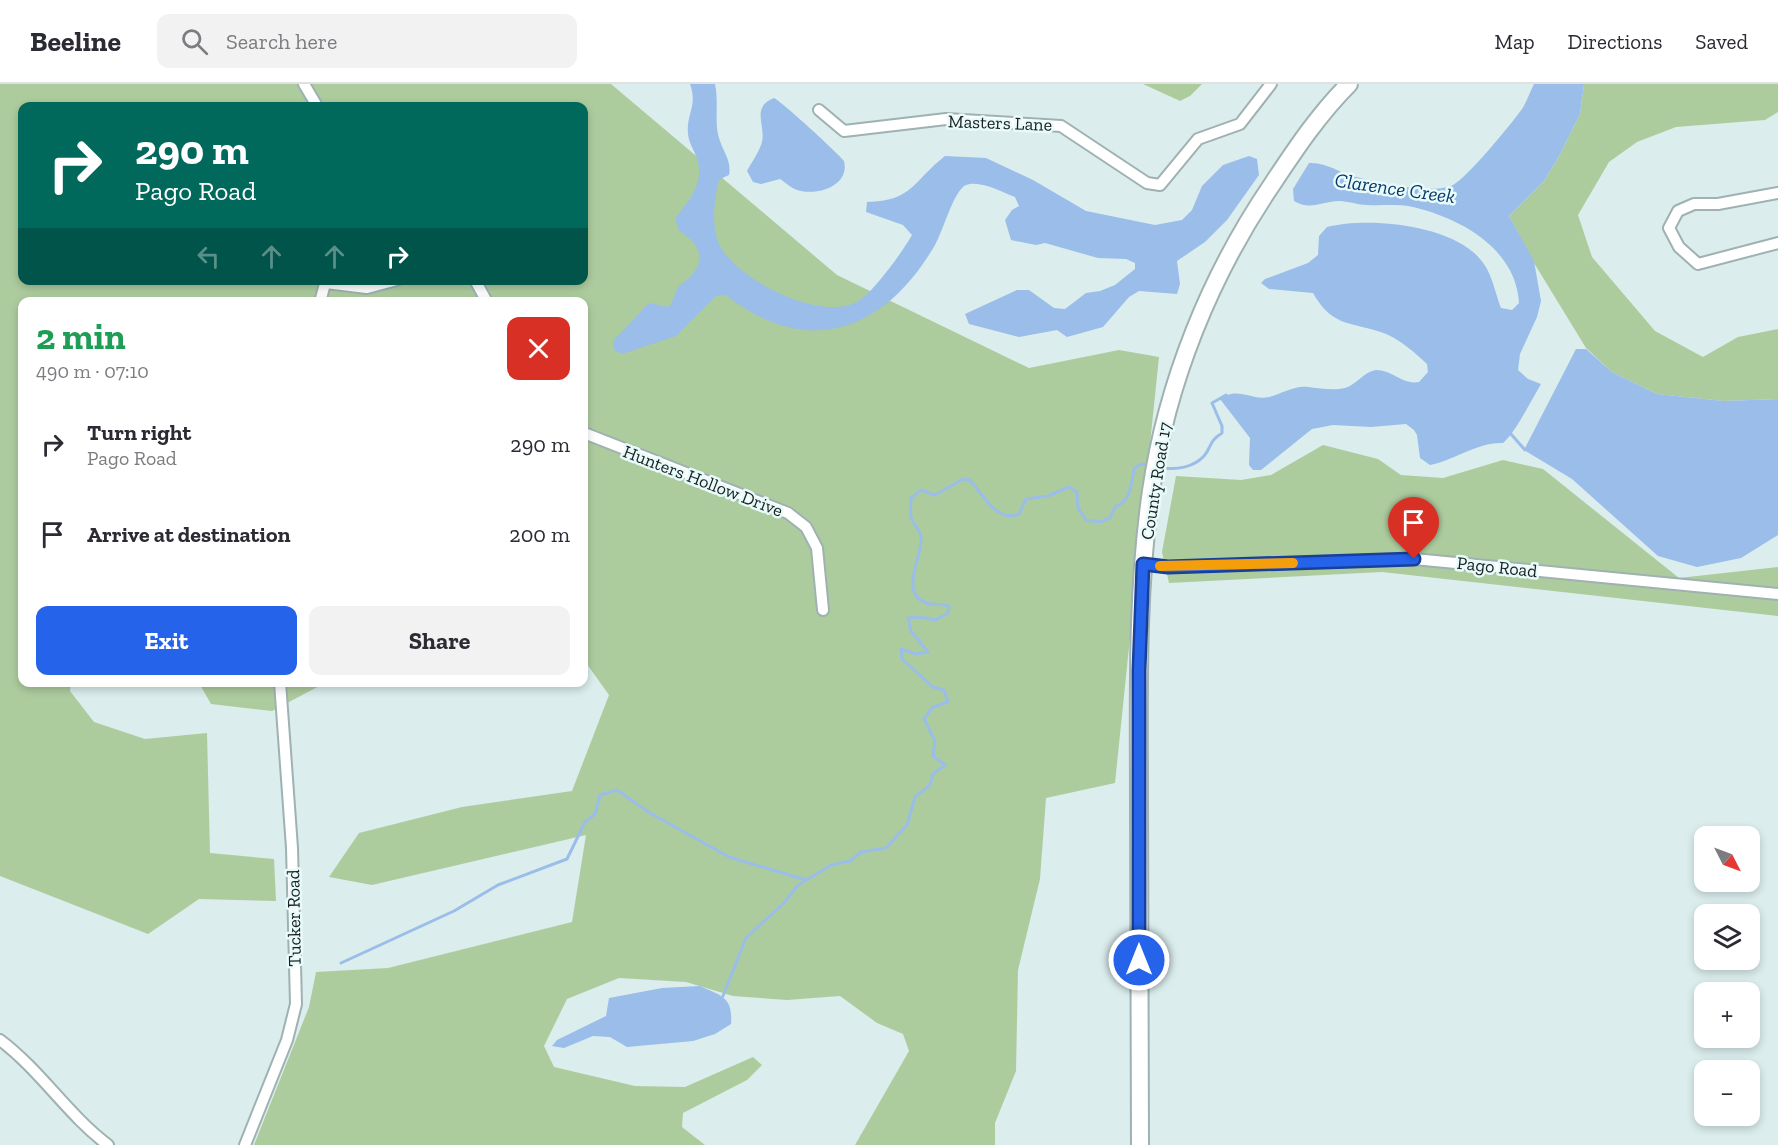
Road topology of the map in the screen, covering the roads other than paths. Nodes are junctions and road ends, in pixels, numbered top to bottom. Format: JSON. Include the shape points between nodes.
{"nodes":[{"id":1,"x":304,"y":84,"type":"edge"},
{"id":2,"x":1270,"y":84,"type":"edge"},
{"id":3,"x":1349,"y":84,"type":"edge"},
{"id":4,"x":315,"y":102,"type":"edge"},
{"id":5,"x":819,"y":110,"type":"dead end"},
{"id":6,"x":1778,"y":193,"type":"edge"},
{"id":7,"x":1778,"y":243,"type":"edge"},
{"id":8,"x":346,"y":285,"type":"edge"},
{"id":9,"x":378,"y":285,"type":"edge"},
{"id":10,"x":588,"y":435,"type":"edge"},
{"id":11,"x":1143,"y":564,"type":"junction"},
{"id":12,"x":1778,"y":594,"type":"edge"},
{"id":13,"x":823,"y":610,"type":"dead end"},
{"id":14,"x":280,"y":687,"type":"edge"},
{"id":15,"x":0,"y":1040,"type":"edge"},
{"id":16,"x":108,"y":1145,"type":"edge"},
{"id":17,"x":245,"y":1145,"type":"edge"},
{"id":18,"x":1140,"y":1145,"type":"edge"}],
"edges":[{"from":1,"to":4,"type":"street"},
{"from":2,"to":5,"type":"street","name":"Masters Lane","via":[[1240,124],[1198,139],[1160,185],[1148,183],[1061,126],[946,120],[844,130]]},
{"from":3,"to":11,"type":"main road","name":"County Road 17","via":[[1306,133],[1247,221],[1197,322],[1162,433]]},
{"from":6,"to":7,"type":"street","via":[[1718,204],[1694,204],[1678,211],[1668,228],[1679,247],[1698,264]]},
{"from":8,"to":9,"type":"street"},
{"from":10,"to":13,"type":"street","name":"Hunters Hollow Drive","via":[[788,513],[806,527],[818,548]]},
{"from":11,"to":12,"type":"street","name":"Pago Road","via":[[1168,567],[1414,559]]},
{"from":11,"to":18,"type":"main road","name":"County Road 17","via":[[1139,670]]},
{"from":14,"to":17,"type":"street","name":"Tucker Road","via":[[292,848],[296,1004],[287,1040]]},
{"from":15,"to":16,"type":"street","via":[[43,1078],[84,1126]]}]}
